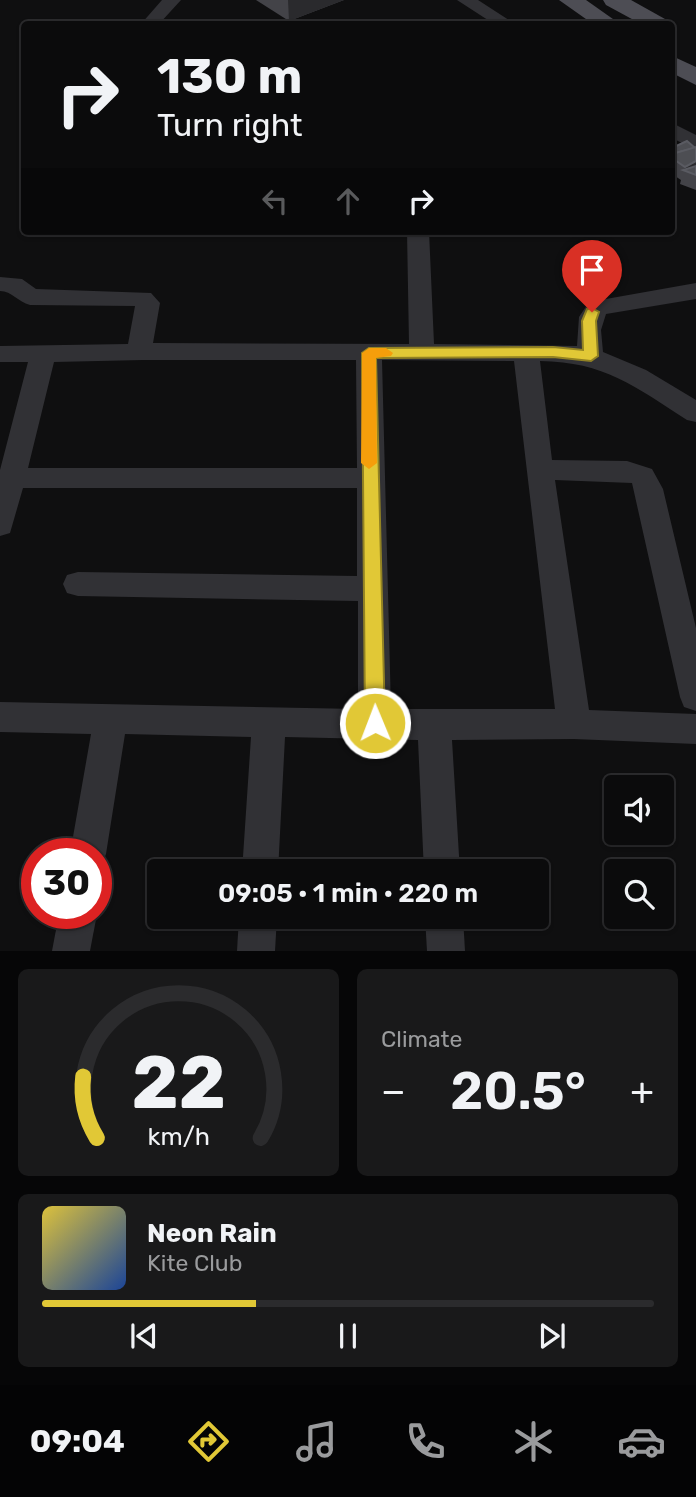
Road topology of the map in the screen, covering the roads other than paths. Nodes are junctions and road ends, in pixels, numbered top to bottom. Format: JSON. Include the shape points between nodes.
{"nodes":[{"id":1,"x":172,"y":0,"type":"edge"},
{"id":2,"x":466,"y":0,"type":"edge"},
{"id":3,"x":570,"y":0,"type":"edge"},
{"id":4,"x":614,"y":0,"type":"edge"},
{"id":5,"x":153,"y":21,"type":"edge"},
{"id":6,"x":501,"y":21,"type":"edge"},
{"id":7,"x":603,"y":21,"type":"edge"},
{"id":8,"x":652,"y":21,"type":"edge"},
{"id":9,"x":675,"y":65,"type":"edge"},
{"id":10,"x":696,"y":77,"type":"edge"},
{"id":11,"x":675,"y":131,"type":"edge"},
{"id":12,"x":696,"y":144,"type":"edge"},
{"id":13,"x":418,"y":235,"type":"edge"},
{"id":14,"x":0,"y":284,"type":"edge"},
{"id":15,"x":696,"y":291,"type":"edge"},
{"id":16,"x":526,"y":352,"type":"junction"},
{"id":17,"x":139,"y":353,"type":"junction"},
{"id":18,"x":369,"y":353,"type":"junction"},
{"id":19,"x":422,"y":353,"type":"junction"},
{"id":20,"x":0,"y":354,"type":"edge"},
{"id":21,"x":43,"y":354,"type":"junction"},
{"id":22,"x":591,"y":356,"type":"junction"},
{"id":23,"x":696,"y":413,"type":"edge"},
{"id":24,"x":539,"y":470,"type":"junction"},
{"id":25,"x":12,"y":478,"type":"junction"},
{"id":26,"x":369,"y":478,"type":"junction"},
{"id":27,"x":0,"y":525,"type":"edge"},
{"id":28,"x":78,"y":584,"type":"dead end"},
{"id":29,"x":372,"y":589,"type":"junction"},
{"id":30,"x":684,"y":593,"type":"edge"},
{"id":31,"x":696,"y":697,"type":"edge"},
{"id":32,"x":0,"y":717,"type":"edge"},
{"id":33,"x":110,"y":720,"type":"junction"},
{"id":34,"x":269,"y":723,"type":"junction"},
{"id":35,"x":375,"y":723,"type":"junction"},
{"id":36,"x":574,"y":724,"type":"junction"},
{"id":37,"x":435,"y":725,"type":"junction"},
{"id":38,"x":696,"y":729,"type":"edge"},
{"id":39,"x":91,"y":838,"type":"edge"},
{"id":40,"x":261,"y":859,"type":"edge"},
{"id":41,"x":441,"y":859,"type":"edge"},
{"id":42,"x":75,"y":929,"type":"edge"},
{"id":43,"x":257,"y":929,"type":"edge"},
{"id":44,"x":445,"y":929,"type":"edge"},
{"id":45,"x":71,"y":951,"type":"edge"},
{"id":46,"x":256,"y":951,"type":"edge"},
{"id":47,"x":446,"y":951,"type":"edge"}],
"edges":[{"from":1,"to":5,"type":"street"},
{"from":2,"to":6,"type":"street"},
{"from":3,"to":7,"type":"main road"},
{"from":4,"to":8,"type":"main road"},
{"from":9,"to":10,"type":"main road"},
{"from":11,"to":12,"type":"street"},
{"from":13,"to":19,"type":"street"},
{"from":14,"to":17,"type":"street","via":[[14,284],[30,297],[143,298],[148,303]]},
{"from":15,"to":22,"type":"street","via":[[598,308],[589,321]]},
{"from":16,"to":19,"type":"street"},
{"from":16,"to":22,"type":"street"},
{"from":16,"to":24,"type":"street"},
{"from":17,"to":18,"type":"street"},
{"from":17,"to":21,"type":"street"},
{"from":18,"to":19,"type":"street"},
{"from":18,"to":26,"type":"street"},
{"from":20,"to":21,"type":"street"},
{"from":21,"to":25,"type":"street"},
{"from":22,"to":23,"type":"street","via":[[629,371]]},
{"from":24,"to":30,"type":"street","via":[[627,471],[642,476]]},
{"from":24,"to":36,"type":"street"},
{"from":25,"to":26,"type":"street"},
{"from":25,"to":27,"type":"street"},
{"from":26,"to":29,"type":"street"},
{"from":28,"to":29,"type":"street"},
{"from":29,"to":35,"type":"street"},
{"from":30,"to":31,"type":"street"},
{"from":32,"to":33,"type":"street"},
{"from":33,"to":34,"type":"street"},
{"from":33,"to":39,"type":"street"},
{"from":34,"to":35,"type":"street"},
{"from":34,"to":40,"type":"street"},
{"from":35,"to":37,"type":"street"},
{"from":36,"to":37,"type":"street"},
{"from":36,"to":38,"type":"street"},
{"from":37,"to":41,"type":"street"},
{"from":42,"to":45,"type":"street"},
{"from":43,"to":46,"type":"street"},
{"from":44,"to":47,"type":"street"}]}
